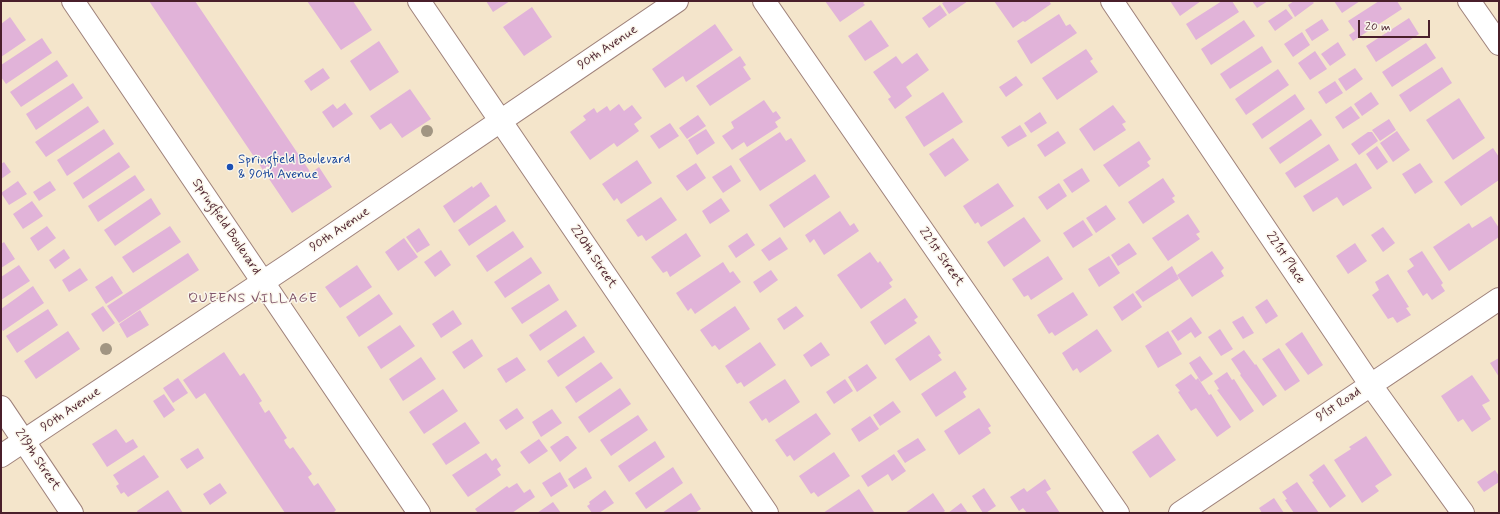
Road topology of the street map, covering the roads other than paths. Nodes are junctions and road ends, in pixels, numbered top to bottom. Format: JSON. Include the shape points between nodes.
{"nodes":[{"id":1,"x":73,"y":1,"type":"edge"},
{"id":2,"x":418,"y":1,"type":"edge"},
{"id":3,"x":677,"y":1,"type":"edge"},
{"id":4,"x":764,"y":1,"type":"edge"},
{"id":5,"x":1112,"y":1,"type":"edge"},
{"id":6,"x":1469,"y":1,"type":"edge"},
{"id":7,"x":1499,"y":44,"type":"edge"},
{"id":8,"x":499,"y":121,"type":"junction"},
{"id":9,"x":263,"y":282,"type":"junction"},
{"id":10,"x":1499,"y":299,"type":"edge"},
{"id":11,"x":1370,"y":384,"type":"junction"},
{"id":12,"x":1,"y":407,"type":"edge"},
{"id":13,"x":24,"y":441,"type":"junction"},
{"id":14,"x":1,"y":456,"type":"edge"},
{"id":15,"x":72,"y":513,"type":"edge"},
{"id":16,"x":419,"y":513,"type":"edge"},
{"id":17,"x":767,"y":513,"type":"edge"},
{"id":18,"x":1118,"y":513,"type":"edge"},
{"id":19,"x":1180,"y":513,"type":"edge"},
{"id":20,"x":1463,"y":513,"type":"edge"}],
"edges":[{"from":1,"to":9,"type":"street","name":"Springfield Boulevard"},
{"from":2,"to":8,"type":"street","name":"220th Street"},
{"from":3,"to":8,"type":"street","name":"90th Avenue"},
{"from":4,"to":18,"type":"street","name":"221st Street"},
{"from":5,"to":11,"type":"street","name":"221st Place"},
{"from":6,"to":7,"type":"street"},
{"from":8,"to":9,"type":"street","name":"90th Avenue"},
{"from":8,"to":17,"type":"street","name":"220th Street"},
{"from":9,"to":13,"type":"street","name":"90th Avenue"},
{"from":9,"to":16,"type":"street","name":"Springfield Boulevard"},
{"from":10,"to":11,"type":"street","name":"91st Road"},
{"from":11,"to":19,"type":"street","name":"91st Road"},
{"from":11,"to":20,"type":"street","name":"221st Place"},
{"from":12,"to":13,"type":"street","name":"219th Street"},
{"from":13,"to":14,"type":"street","name":"90th Avenue"},
{"from":13,"to":15,"type":"street","name":"219th Street"}]}
